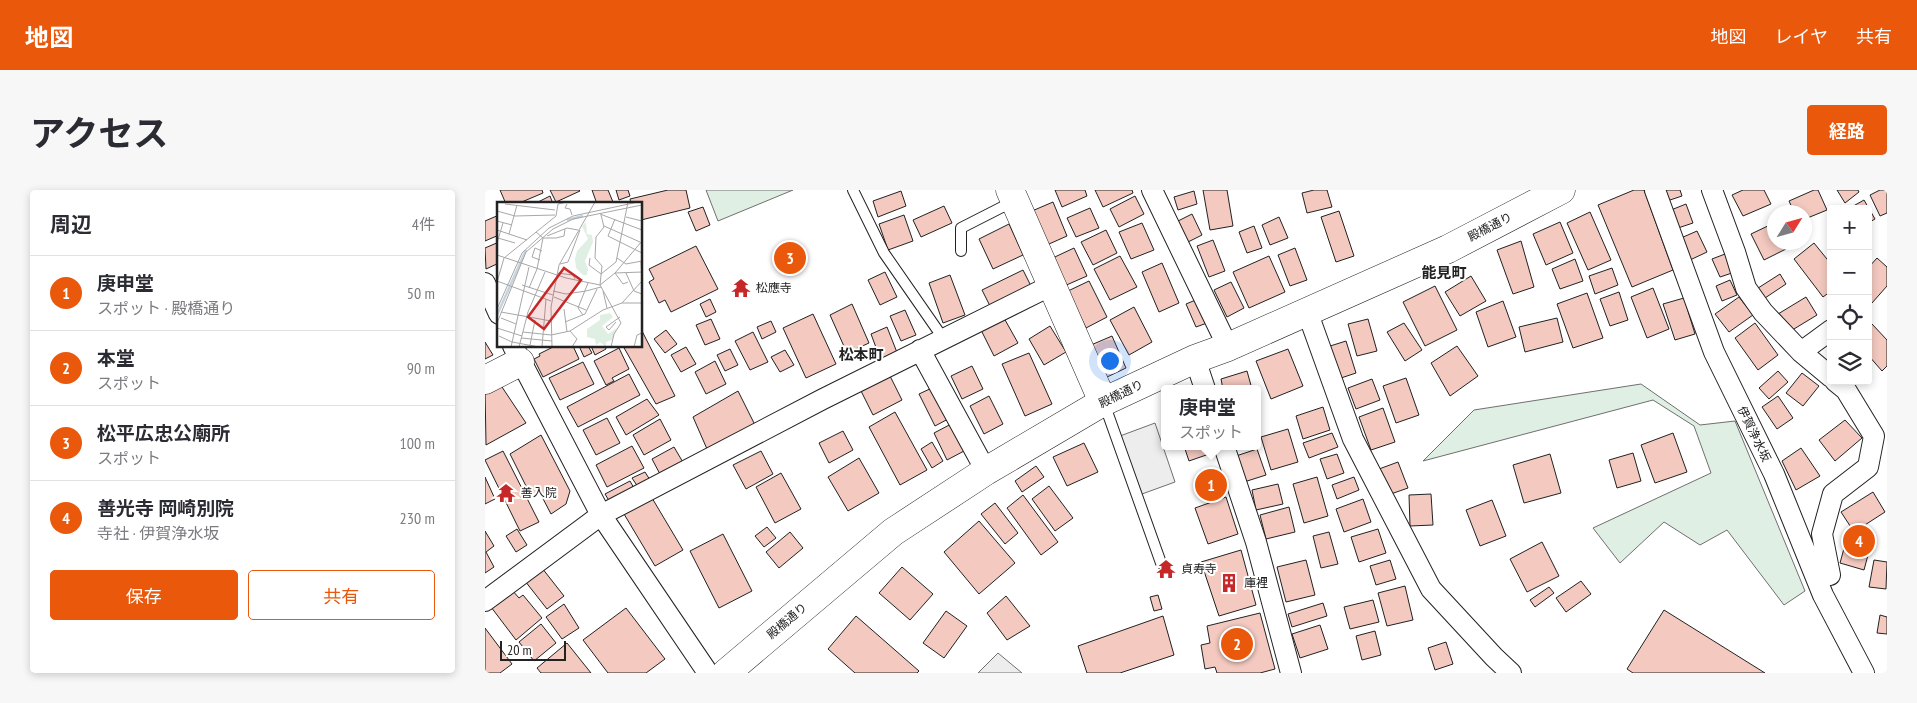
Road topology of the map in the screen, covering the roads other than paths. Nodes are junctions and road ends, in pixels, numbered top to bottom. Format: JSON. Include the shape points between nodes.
{"nodes":[{"id":1,"x":853,"y":190,"type":"edge"},
{"id":2,"x":1152,"y":190,"type":"edge"},
{"id":3,"x":1561,"y":190,"type":"edge"},
{"id":4,"x":1655,"y":190,"type":"edge"},
{"id":5,"x":1712,"y":190,"type":"edge"},
{"id":6,"x":1012,"y":195,"type":"edge"},
{"id":7,"x":961,"y":251,"type":"dead end"},
{"id":8,"x":485,"y":283,"type":"edge"},
{"id":9,"x":1052,"y":285,"type":"junction"},
{"id":10,"x":497,"y":310,"type":"edge"},
{"id":11,"x":1307,"y":311,"type":"junction"},
{"id":12,"x":1827,"y":333,"type":"edge"},
{"id":13,"x":943,"y":338,"type":"junction"},
{"id":14,"x":1228,"y":347,"type":"junction"},
{"id":15,"x":920,"y":350,"type":"junction"},
{"id":16,"x":1801,"y":352,"type":"junction"},
{"id":17,"x":516,"y":354,"type":"edge"},
{"id":18,"x":1195,"y":359,"type":"junction"},
{"id":19,"x":1827,"y":374,"type":"edge"},
{"id":20,"x":485,"y":380,"type":"edge"},
{"id":21,"x":1204,"y":385,"type":"edge"},
{"id":22,"x":1840,"y":385,"type":"edge"},
{"id":23,"x":1103,"y":402,"type":"junction"},
{"id":24,"x":1225,"y":450,"type":"edge"},
{"id":25,"x":986,"y":471,"type":"junction"},
{"id":26,"x":601,"y":515,"type":"junction"},
{"id":27,"x":1161,"y":563,"type":"dead end"},
{"id":28,"x":1830,"y":575,"type":"dead end"},
{"id":29,"x":485,"y":601,"type":"edge"},
{"id":30,"x":708,"y":673,"type":"edge"},
{"id":31,"x":726,"y":673,"type":"edge"},
{"id":32,"x":1291,"y":673,"type":"edge"},
{"id":33,"x":1511,"y":673,"type":"edge"},
{"id":34,"x":1864,"y":673,"type":"edge"}],
"edges":[{"from":1,"to":13,"type":"lane","via":[[884,253]]},
{"from":2,"to":14,"type":"street"},
{"from":3,"to":11,"type":"main road","name":"殿橋通り","via":[[1448,249]]},
{"from":4,"to":34,"type":"street","name":"伊賀浄水坂","via":[[1714,352],[1774,474],[1823,595]]},
{"from":5,"to":16,"type":"street","via":[[1746,288],[1763,312]]},
{"from":6,"to":7,"type":"lane","via":[[961,228]]},
{"from":6,"to":9,"type":"main road"},
{"from":8,"to":10,"type":"street"},
{"from":9,"to":13,"type":"street"},
{"from":9,"to":23,"type":"main road"},
{"from":11,"to":14,"type":"main road","name":"殿橋通り"},
{"from":11,"to":33,"type":"street","via":[[1353,439],[1431,589]]},
{"from":12,"to":16,"type":"street"},
{"from":13,"to":15,"type":"street"},
{"from":14,"to":18,"type":"main road","name":"殿橋通り"},
{"from":15,"to":25,"type":"street"},
{"from":15,"to":26,"type":"street"},
{"from":16,"to":19,"type":"street"},
{"from":17,"to":20,"type":"main road"},
{"from":17,"to":26,"type":"street"},
{"from":18,"to":21,"type":"street"},
{"from":18,"to":23,"type":"main road","name":"殿橋通り"},
{"from":22,"to":28,"type":"street","via":[[1874,436],[1868,467],[1833,494],[1821,534]]},
{"from":23,"to":25,"type":"main road","name":"殿橋通り"},
{"from":23,"to":27,"type":"lane"},
{"from":24,"to":32,"type":"street","via":[[1256,542]]},
{"from":25,"to":31,"type":"main road","name":"殿橋通り","via":[[893,532]]},
{"from":26,"to":29,"type":"street"},
{"from":26,"to":30,"type":"street"}]}
